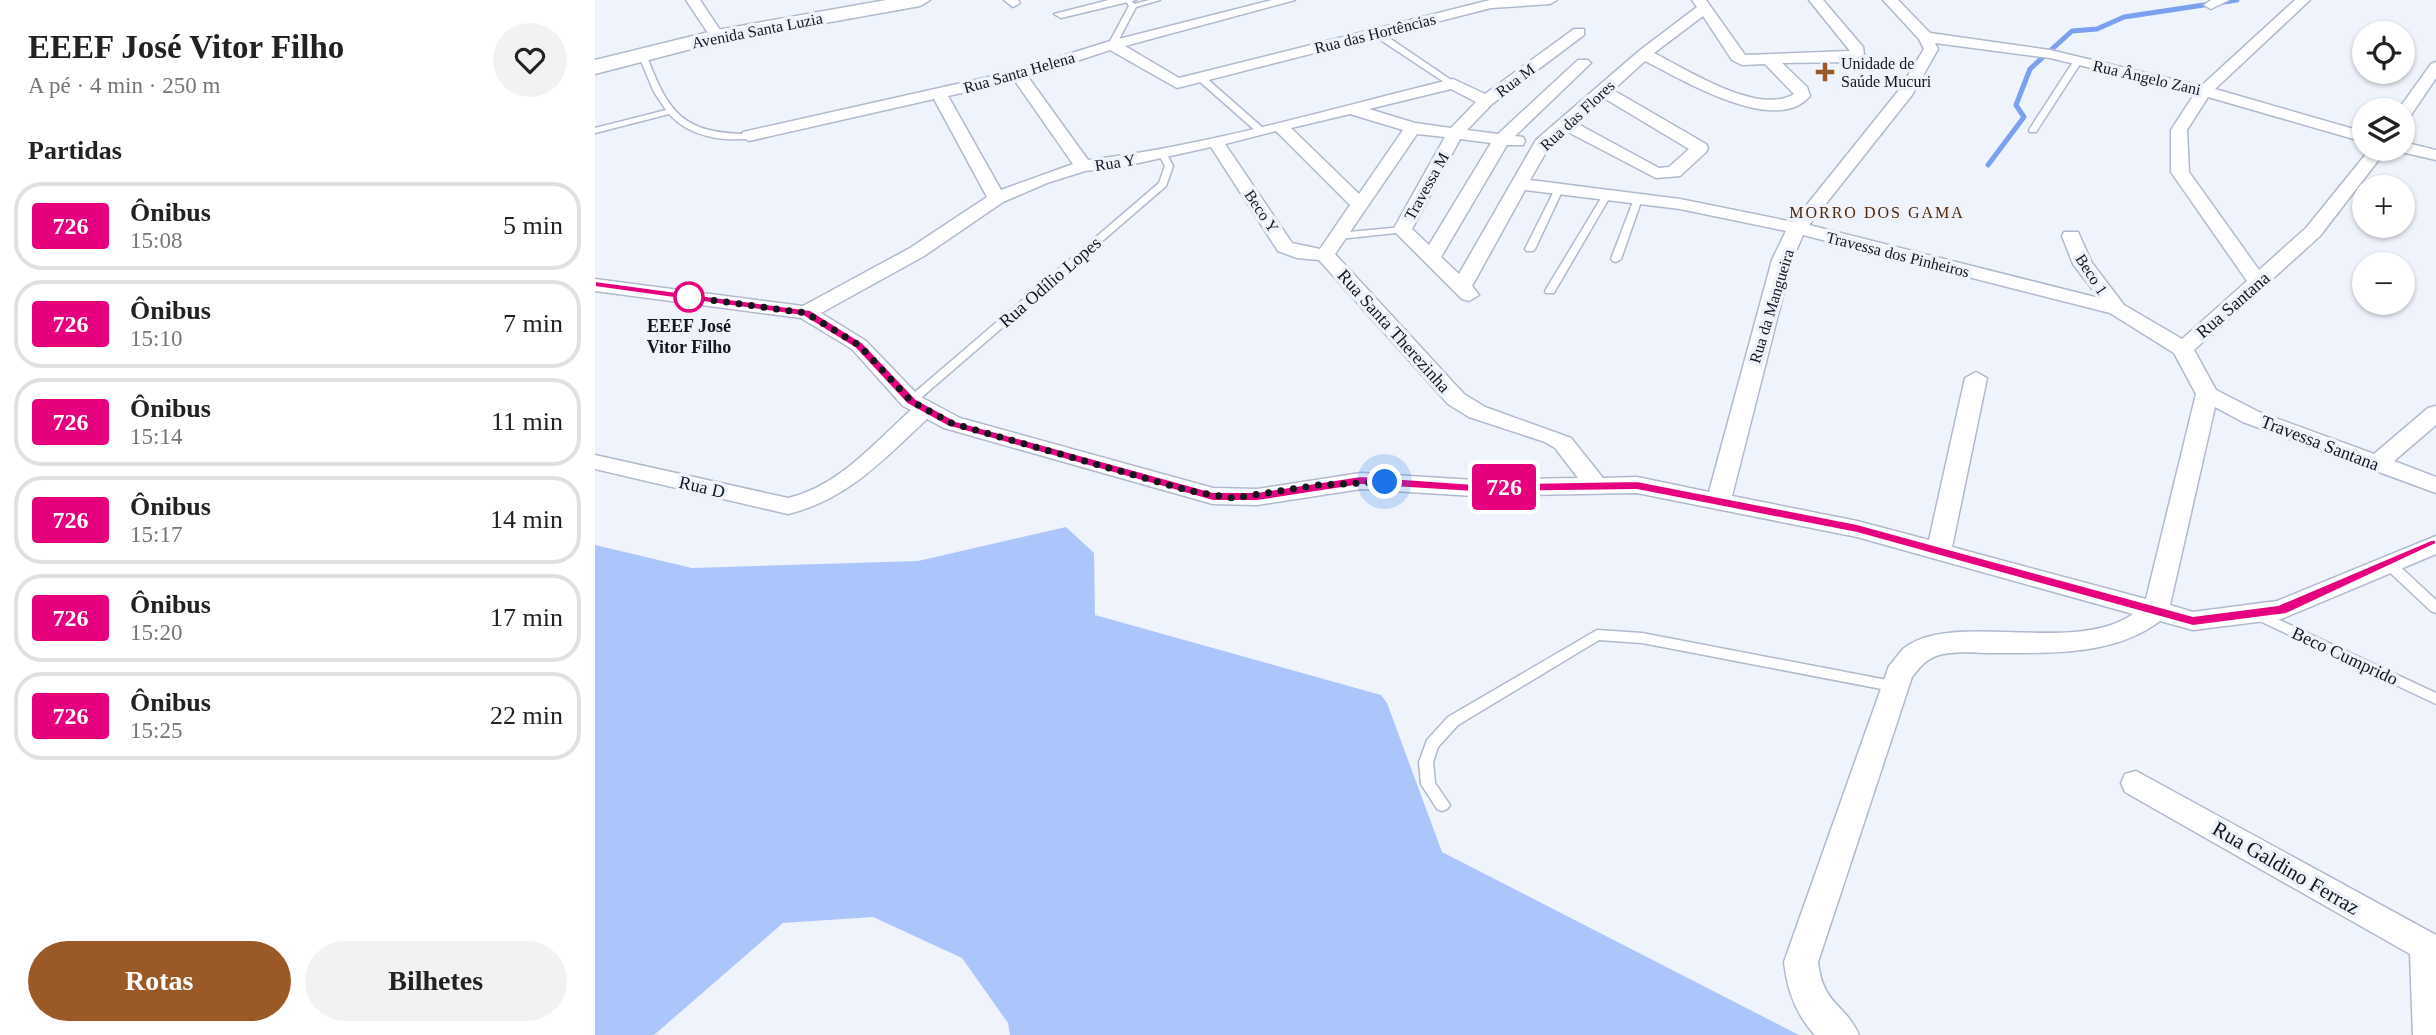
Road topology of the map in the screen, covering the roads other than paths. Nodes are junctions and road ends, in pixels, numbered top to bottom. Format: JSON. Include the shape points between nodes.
{"nodes":[{"id":1,"x":692,"y":0,"type":"edge"},
{"id":2,"x":920,"y":0,"type":"edge"},
{"id":3,"x":1157,"y":0,"type":"edge"},
{"id":4,"x":1288,"y":0,"type":"edge"},
{"id":5,"x":1550,"y":0,"type":"edge"},
{"id":6,"x":1816,"y":0,"type":"edge"},
{"id":7,"x":1890,"y":0,"type":"edge"},
{"id":8,"x":2283,"y":0,"type":"edge"},
{"id":9,"x":1130,"y":2,"type":"edge"},
{"id":10,"x":2301,"y":2,"type":"edge"},
{"id":11,"x":1702,"y":4,"type":"edge"},
{"id":12,"x":1061,"y":14,"type":"dead end"},
{"id":13,"x":1579,"y":32,"type":"dead end"},
{"id":14,"x":1377,"y":33,"type":"junction"},
{"id":15,"x":717,"y":36,"type":"junction"},
{"id":16,"x":1925,"y":37,"type":"junction"},
{"id":17,"x":1112,"y":45,"type":"junction"},
{"id":18,"x":642,"y":54,"type":"junction"},
{"id":19,"x":1644,"y":54,"type":"junction"},
{"id":20,"x":1771,"y":61,"type":"junction"},
{"id":21,"x":2078,"y":61,"type":"junction"},
{"id":22,"x":1583,"y":63,"type":"dead end"},
{"id":23,"x":595,"y":67,"type":"edge"},
{"id":24,"x":2436,"y":67,"type":"edge"},
{"id":25,"x":1019,"y":75,"type":"junction"},
{"id":26,"x":1202,"y":79,"type":"junction"},
{"id":27,"x":1453,"y":83,"type":"junction"},
{"id":28,"x":1602,"y":90,"type":"junction"},
{"id":29,"x":2204,"y":90,"type":"junction"},
{"id":30,"x":939,"y":94,"type":"junction"},
{"id":31,"x":2415,"y":98,"type":"edge"},
{"id":32,"x":1486,"y":101,"type":"junction"},
{"id":33,"x":1352,"y":109,"type":"junction"},
{"id":34,"x":669,"y":112,"type":"junction"},
{"id":35,"x":1564,"y":123,"type":"junction"},
{"id":36,"x":1280,"y":126,"type":"junction"},
{"id":37,"x":1413,"y":128,"type":"junction"},
{"id":38,"x":1260,"y":130,"type":"junction"},
{"id":39,"x":2033,"y":130,"type":"dead end"},
{"id":40,"x":595,"y":131,"type":"edge"},
{"id":41,"x":1455,"y":133,"type":"junction"},
{"id":42,"x":2352,"y":133,"type":"edge"},
{"id":43,"x":749,"y":136,"type":"joint"},
{"id":44,"x":1502,"y":139,"type":"junction"},
{"id":45,"x":1215,"y":142,"type":"junction"},
{"id":46,"x":1542,"y":144,"type":"junction"},
{"id":47,"x":2415,"y":150,"type":"edge"},
{"id":48,"x":1162,"y":153,"type":"junction"},
{"id":49,"x":2436,"y":155,"type":"edge"},
{"id":50,"x":2369,"y":161,"type":"edge"},
{"id":51,"x":1083,"y":166,"type":"junction"},
{"id":52,"x":1518,"y":184,"type":"junction"},
{"id":53,"x":1559,"y":189,"type":"junction"},
{"id":54,"x":1607,"y":195,"type":"junction"},
{"id":55,"x":997,"y":198,"type":"junction"},
{"id":56,"x":1638,"y":199,"type":"junction"},
{"id":57,"x":1361,"y":205,"type":"junction"},
{"id":58,"x":1797,"y":228,"type":"junction"},
{"id":59,"x":1402,"y":230,"type":"junction"},
{"id":60,"x":1339,"y":236,"type":"junction"},
{"id":61,"x":2071,"y":236,"type":"dead end"},
{"id":62,"x":1530,"y":249,"type":"dead end"},
{"id":63,"x":1325,"y":255,"type":"junction"},
{"id":64,"x":1431,"y":257,"type":"junction"},
{"id":65,"x":1616,"y":259,"type":"dead end"},
{"id":66,"x":2259,"y":283,"type":"junction"},
{"id":67,"x":595,"y":285,"type":"edge"},
{"id":68,"x":1465,"y":291,"type":"joint"},
{"id":69,"x":1550,"y":291,"type":"dead end"},
{"id":70,"x":2117,"y":309,"type":"junction"},
{"id":71,"x":806,"y":313,"type":"junction"},
{"id":72,"x":2183,"y":349,"type":"junction"},
{"id":73,"x":1976,"y":378,"type":"dead end"},
{"id":74,"x":2207,"y":394,"type":"junction"},
{"id":75,"x":918,"y":406,"type":"junction"},
{"id":76,"x":2436,"y":412,"type":"edge"},
{"id":77,"x":595,"y":462,"type":"edge"},
{"id":78,"x":2375,"y":464,"type":"junction"},
{"id":79,"x":1596,"y":485,"type":"junction"},
{"id":80,"x":2436,"y":485,"type":"edge"},
{"id":81,"x":1719,"y":502,"type":"junction"},
{"id":82,"x":810,"y":503,"type":"joint"},
{"id":83,"x":2436,"y":544,"type":"edge"},
{"id":84,"x":1939,"y":551,"type":"junction"},
{"id":85,"x":2389,"y":564,"type":"junction"},
{"id":86,"x":2436,"y":608,"type":"edge"},
{"id":87,"x":2156,"y":611,"type":"junction"},
{"id":88,"x":2254,"y":613,"type":"junction"},
{"id":89,"x":1892,"y":686,"type":"junction"},
{"id":90,"x":2436,"y":699,"type":"edge"},
{"id":91,"x":2136,"y":783,"type":"dead end"},
{"id":92,"x":1442,"y":805,"type":"dead end"},
{"id":93,"x":2431,"y":950,"type":"edge"},
{"id":94,"x":1841,"y":1035,"type":"edge"},
{"id":95,"x":2431,"y":1035,"type":"edge"}],
"edges":[{"from":1,"to":15,"type":"street"},
{"from":2,"to":15,"type":"street","name":"Avenida Santa Luzia"},
{"from":3,"to":9,"type":"lane"},
{"from":4,"to":17,"type":"street","name":"Rua Santa Helena"},
{"from":5,"to":14,"type":"street","name":"Rua das Hortências","via":[[1502,2]]},
{"from":6,"to":20,"type":"street","via":[[1857,54]]},
{"from":7,"to":16,"type":"street"},
{"from":8,"to":10,"type":"street"},
{"from":9,"to":12,"type":"street"},
{"from":9,"to":17,"type":"lane"},
{"from":10,"to":29,"type":"street"},
{"from":11,"to":19,"type":"street","name":"Rua das Flores"},
{"from":11,"to":20,"type":"street","via":[[1737,57]]},
{"from":13,"to":32,"type":"street","name":"Rua M"},
{"from":14,"to":26,"type":"street","name":"Rua das Hortências"},
{"from":14,"to":27,"type":"lane"},
{"from":15,"to":18,"type":"street","name":"Avenida Santa Luzia"},
{"from":16,"to":21,"type":"street","name":"Rua Ângelo Zani"},
{"from":16,"to":58,"type":"street","name":"Rua da Mangueira","via":[[1931,49],[1906,92]]},
{"from":17,"to":25,"type":"street","name":"Rua Santa Helena"},
{"from":17,"to":26,"type":"street","name":"Rua das Hortências","via":[[1169,81]]},
{"from":18,"to":23,"type":"street","name":"Avenida Santa Luzia"},
{"from":18,"to":34,"type":"lane","via":[[655,92]]},
{"from":19,"to":20,"type":"street","via":[[1752,104],[1787,107],[1802,96],[1801,90]]},
{"from":19,"to":28,"type":"street","name":"Rua das Flores"},
{"from":21,"to":29,"type":"street","name":"Rua Ângelo Zani"},
{"from":21,"to":39,"type":"lane"},
{"from":22,"to":44,"type":"street"},
{"from":24,"to":31,"type":"street"},
{"from":25,"to":30,"type":"street","name":"Rua Santa Helena"},
{"from":25,"to":51,"type":"street"},
{"from":26,"to":38,"type":"lane"},
{"from":27,"to":32,"type":"street"},
{"from":27,"to":33,"type":"street","name":"Rua Y"},
{"from":28,"to":35,"type":"street","name":"Rua das Flores"},
{"from":28,"to":35,"type":"street","via":[[1700,148],[1674,172],[1656,173]]},
{"from":29,"to":42,"type":"street","name":"Rua Ângelo Zani"},
{"from":29,"to":66,"type":"street","via":[[2179,130],[2180,172]]},
{"from":30,"to":43,"type":"street","name":"Rua Santa Helena"},
{"from":30,"to":55,"type":"street"},
{"from":32,"to":41,"type":"street","name":"Rua M"},
{"from":33,"to":36,"type":"street","name":"Rua Y"},
{"from":33,"to":37,"type":"street"},
{"from":34,"to":40,"type":"lane"},
{"from":34,"to":43,"type":"lane","via":[[683,123],[715,134]]},
{"from":35,"to":46,"type":"street","name":"Rua das Flores"},
{"from":36,"to":38,"type":"street","name":"Rua Y"},
{"from":36,"to":57,"type":"street"},
{"from":37,"to":41,"type":"street"},
{"from":37,"to":57,"type":"street","name":"Rua Santa Therezinha"},
{"from":38,"to":45,"type":"street","name":"Rua Y"},
{"from":41,"to":44,"type":"street"},
{"from":41,"to":59,"type":"street","name":"Travessa M"},
{"from":44,"to":46,"type":"street"},
{"from":44,"to":64,"type":"street"},
{"from":45,"to":48,"type":"street","name":"Rua Y"},
{"from":45,"to":63,"type":"street","name":"Beco Y","via":[[1285,247]]},
{"from":46,"to":52,"type":"street","name":"Rua das Flores"},
{"from":47,"to":49,"type":"street"},
{"from":48,"to":51,"type":"street","name":"Rua Y"},
{"from":48,"to":75,"type":"lane","name":"Rua Odílio Lopes","via":[[1169,166],[1163,184]]},
{"from":50,"to":66,"type":"street","name":"Rua Santana","via":[[2313,232]]},
{"from":51,"to":55,"type":"street","name":"Rua Y"},
{"from":52,"to":53,"type":"street","name":"Travessa dos Pinheiros"},
{"from":52,"to":68,"type":"street","name":"Rua das Flores"},
{"from":53,"to":54,"type":"street","name":"Travessa dos Pinheiros"},
{"from":53,"to":62,"type":"lane"},
{"from":54,"to":56,"type":"street","name":"Travessa dos Pinheiros"},
{"from":54,"to":69,"type":"lane"},
{"from":55,"to":71,"type":"street","name":"Rua Y","via":[[917,252]]},
{"from":56,"to":58,"type":"street","name":"Travessa dos Pinheiros"},
{"from":56,"to":65,"type":"lane"},
{"from":57,"to":60,"type":"street","name":"Rua Santa Therezinha"},
{"from":58,"to":70,"type":"street","name":"Travessa dos Pinheiros"},
{"from":58,"to":81,"type":"street","name":"Rua da Mangueira","via":[[1782,260]]},
{"from":59,"to":60,"type":"lane"},
{"from":59,"to":64,"type":"street","name":"Travessa M"},
{"from":60,"to":63,"type":"street","name":"Rua Santa Therezinha"},
{"from":61,"to":70,"type":"street","name":"Beco 1","via":[[2083,264]]},
{"from":63,"to":79,"type":"street","name":"Rua Santa Therezinha","via":[[1456,398],[1477,412],[1563,443]]},
{"from":64,"to":68,"type":"street","name":"Travessa M"},
{"from":66,"to":72,"type":"street","name":"Rua Santana"},
{"from":67,"to":71,"type":"street"},
{"from":70,"to":72,"type":"street","name":"Travessa dos Pinheiros"},
{"from":71,"to":75,"type":"street","via":[[859,345]]},
{"from":72,"to":74,"type":"street","name":"Rua Santana"},
{"from":73,"to":84,"type":"street"},
{"from":74,"to":78,"type":"street","name":"Travessa Santana","via":[[2251,417]]},
{"from":74,"to":87,"type":"street"},
{"from":75,"to":79,"type":"street","via":[[951,423],[1213,496],[1257,497],[1361,481],[1474,488]]},
{"from":75,"to":82,"type":"street","name":"Rua Odílio Lopes","via":[[834,488]]},
{"from":76,"to":78,"type":"street"},
{"from":77,"to":82,"type":"street","name":"Rua D","via":[[788,506]]},
{"from":78,"to":80,"type":"street","name":"Travessa Santana"},
{"from":79,"to":81,"type":"street","via":[[1637,485]]},
{"from":81,"to":84,"type":"street","via":[[1857,529]]},
{"from":83,"to":85,"type":"street"},
{"from":84,"to":87,"type":"street"},
{"from":85,"to":86,"type":"lane"},
{"from":85,"to":88,"type":"street","via":[[2281,610]]},
{"from":87,"to":88,"type":"street","via":[[2193,621]]},
{"from":87,"to":89,"type":"street","via":[[2130,628],[2086,640],[1932,646],[1906,662]]},
{"from":88,"to":90,"type":"lane","name":"Beco Cumprido"},
{"from":89,"to":92,"type":"lane","via":[[1642,638],[1597,635],[1453,720],[1432,744],[1426,762],[1428,784]]},
{"from":89,"to":94,"type":"street","via":[[1801,962],[1802,983],[1810,1003]]},
{"from":91,"to":93,"type":"street","name":"Rua Galdino Ferraz"},
{"from":93,"to":95,"type":"street"}]}
